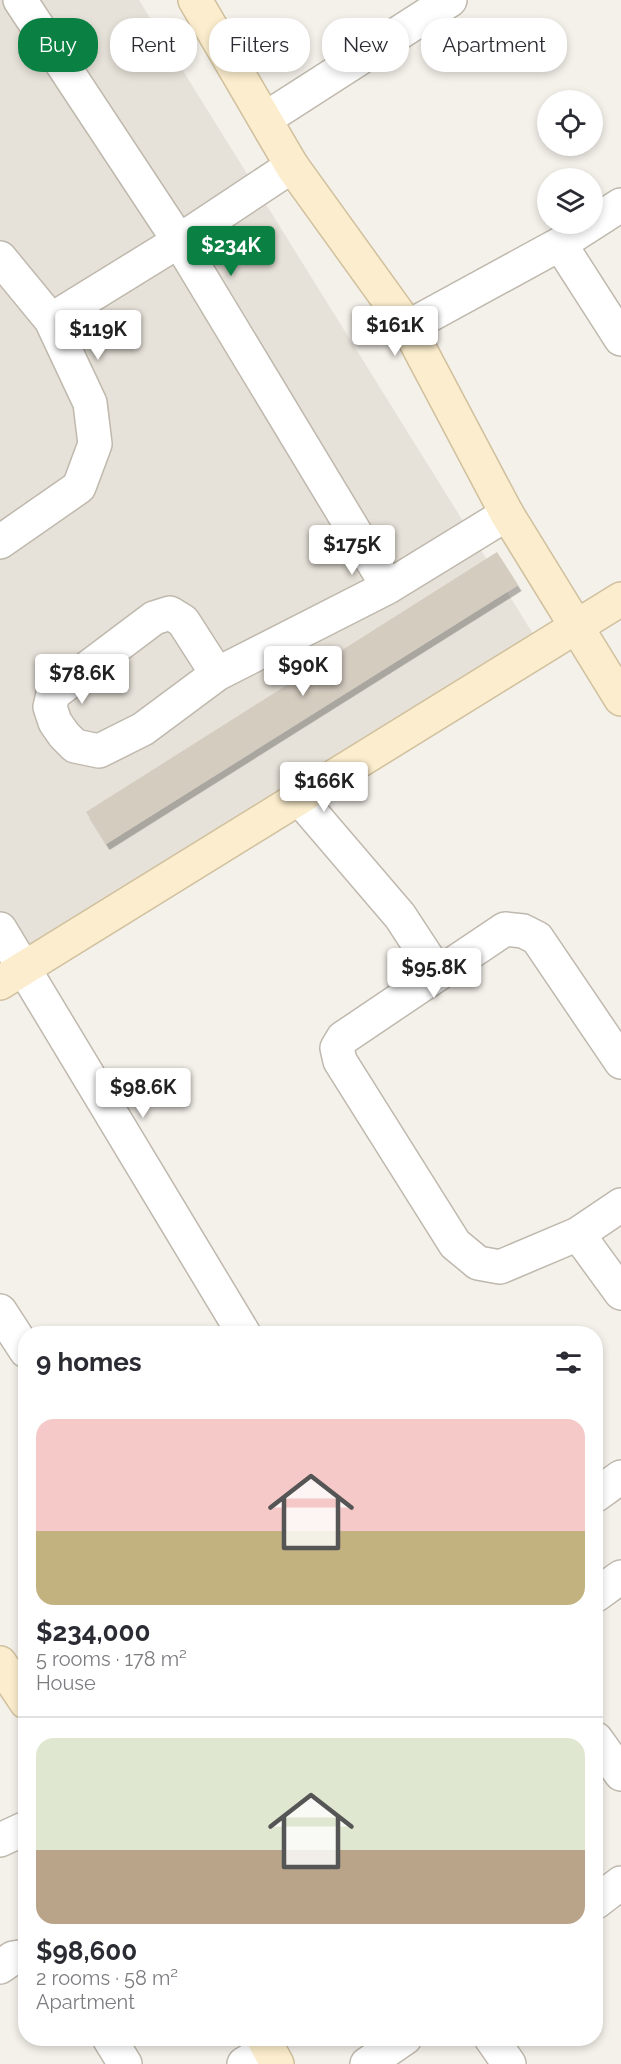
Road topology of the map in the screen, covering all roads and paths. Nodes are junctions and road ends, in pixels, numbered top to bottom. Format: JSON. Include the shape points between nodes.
{"nodes":[{"id":1,"x":20,"y":0,"type":"edge"},
{"id":2,"x":195,"y":0,"type":"edge"},
{"id":3,"x":450,"y":0,"type":"edge"},
{"id":4,"x":265,"y":120,"type":"junction"},
{"id":5,"x":292,"y":166,"type":"junction"},
{"id":6,"x":621,"y":205,"type":"edge"},
{"id":7,"x":179,"y":241,"type":"junction"},
{"id":8,"x":560,"y":244,"type":"junction"},
{"id":9,"x":0,"y":258,"type":"edge"},
{"id":10,"x":51,"y":320,"type":"junction"},
{"id":11,"x":408,"y":327,"type":"junction"},
{"id":12,"x":621,"y":339,"type":"edge"},
{"id":13,"x":507,"y":514,"type":"junction"},
{"id":14,"x":0,"y":542,"type":"edge"},
{"id":15,"x":388,"y":586,"type":"junction"},
{"id":16,"x":621,"y":599,"type":"edge"},
{"id":17,"x":575,"y":626,"type":"junction"},
{"id":18,"x":217,"y":674,"type":"junction"},
{"id":19,"x":621,"y":699,"type":"edge"},
{"id":20,"x":298,"y":798,"type":"junction"},
{"id":21,"x":0,"y":929,"type":"edge"},
{"id":22,"x":438,"y":974,"type":"junction"},
{"id":23,"x":11,"y":976,"type":"edge"},
{"id":24,"x":621,"y":1062,"type":"edge"},
{"id":25,"x":621,"y":1205,"type":"edge"},
{"id":26,"x":578,"y":1234,"type":"junction"},
{"id":27,"x":621,"y":1293,"type":"edge"},
{"id":28,"x":0,"y":1311,"type":"edge"},
{"id":29,"x":239,"y":1326,"type":"edge"},
{"id":30,"x":18,"y":1339,"type":"edge"},
{"id":31,"x":621,"y":1478,"type":"edge"},
{"id":32,"x":603,"y":1490,"type":"edge"},
{"id":33,"x":621,"y":1577,"type":"edge"},
{"id":34,"x":603,"y":1590,"type":"edge"},
{"id":35,"x":0,"y":1663,"type":"edge"},
{"id":36,"x":18,"y":1690,"type":"edge"},
{"id":37,"x":603,"y":1749,"type":"edge"},
{"id":38,"x":621,"y":1774,"type":"edge"},
{"id":39,"x":18,"y":1832,"type":"edge"},
{"id":40,"x":0,"y":1840,"type":"edge"},
{"id":41,"x":621,"y":1883,"type":"edge"},
{"id":42,"x":603,"y":1897,"type":"edge"},
{"id":43,"x":18,"y":1957,"type":"edge"},
{"id":44,"x":0,"y":1967,"type":"edge"},
{"id":45,"x":114,"y":2046,"type":"edge"},
{"id":46,"x":393,"y":2046,"type":"edge"},
{"id":47,"x":497,"y":2046,"type":"edge"},
{"id":48,"x":125,"y":2064,"type":"edge"},
{"id":49,"x":367,"y":2064,"type":"edge"},
{"id":50,"x":509,"y":2064,"type":"edge"}],
"edges":[{"from":1,"to":7,"type":"street"},
{"from":2,"to":4,"type":"street"},
{"from":3,"to":4,"type":"street"},
{"from":4,"to":5,"type":"street"},
{"from":5,"to":7,"type":"street"},
{"from":5,"to":11,"type":"street"},
{"from":6,"to":8,"type":"street"},
{"from":7,"to":10,"type":"street"},
{"from":7,"to":15,"type":"street"},
{"from":8,"to":11,"type":"street"},
{"from":8,"to":12,"type":"street"},
{"from":9,"to":10,"type":"street"},
{"from":10,"to":14,"type":"street","via":[[90,403],[96,444],[79,487]]},
{"from":11,"to":13,"type":"street"},
{"from":13,"to":15,"type":"street"},
{"from":13,"to":17,"type":"street"},
{"from":15,"to":18,"type":"street"},
{"from":16,"to":17,"type":"street"},
{"from":17,"to":19,"type":"street"},
{"from":17,"to":20,"type":"street"},
{"from":18,"to":18,"type":"street","via":[[143,729],[99,751],[75,746],[54,722],[50,707],[53,694],[154,618],[170,613],[183,621]]},
{"from":20,"to":22,"type":"street","via":[[400,916]]},
{"from":20,"to":23,"type":"street"},
{"from":21,"to":23,"type":"street"},
{"from":22,"to":24,"type":"street","via":[[505,929],[523,931],[537,938]]},
{"from":22,"to":26,"type":"street","via":[[343,1038],[337,1048],[340,1061],[455,1244],[478,1263],[500,1267]]},
{"from":23,"to":29,"type":"street"},
{"from":25,"to":26,"type":"street"},
{"from":26,"to":27,"type":"street"},
{"from":28,"to":30,"type":"street"},
{"from":31,"to":32,"type":"street"},
{"from":33,"to":34,"type":"street"},
{"from":35,"to":36,"type":"street"},
{"from":37,"to":38,"type":"street"},
{"from":39,"to":40,"type":"street"},
{"from":41,"to":42,"type":"street"},
{"from":43,"to":44,"type":"street"},
{"from":45,"to":48,"type":"street"},
{"from":46,"to":49,"type":"street"},
{"from":47,"to":50,"type":"street"}]}
